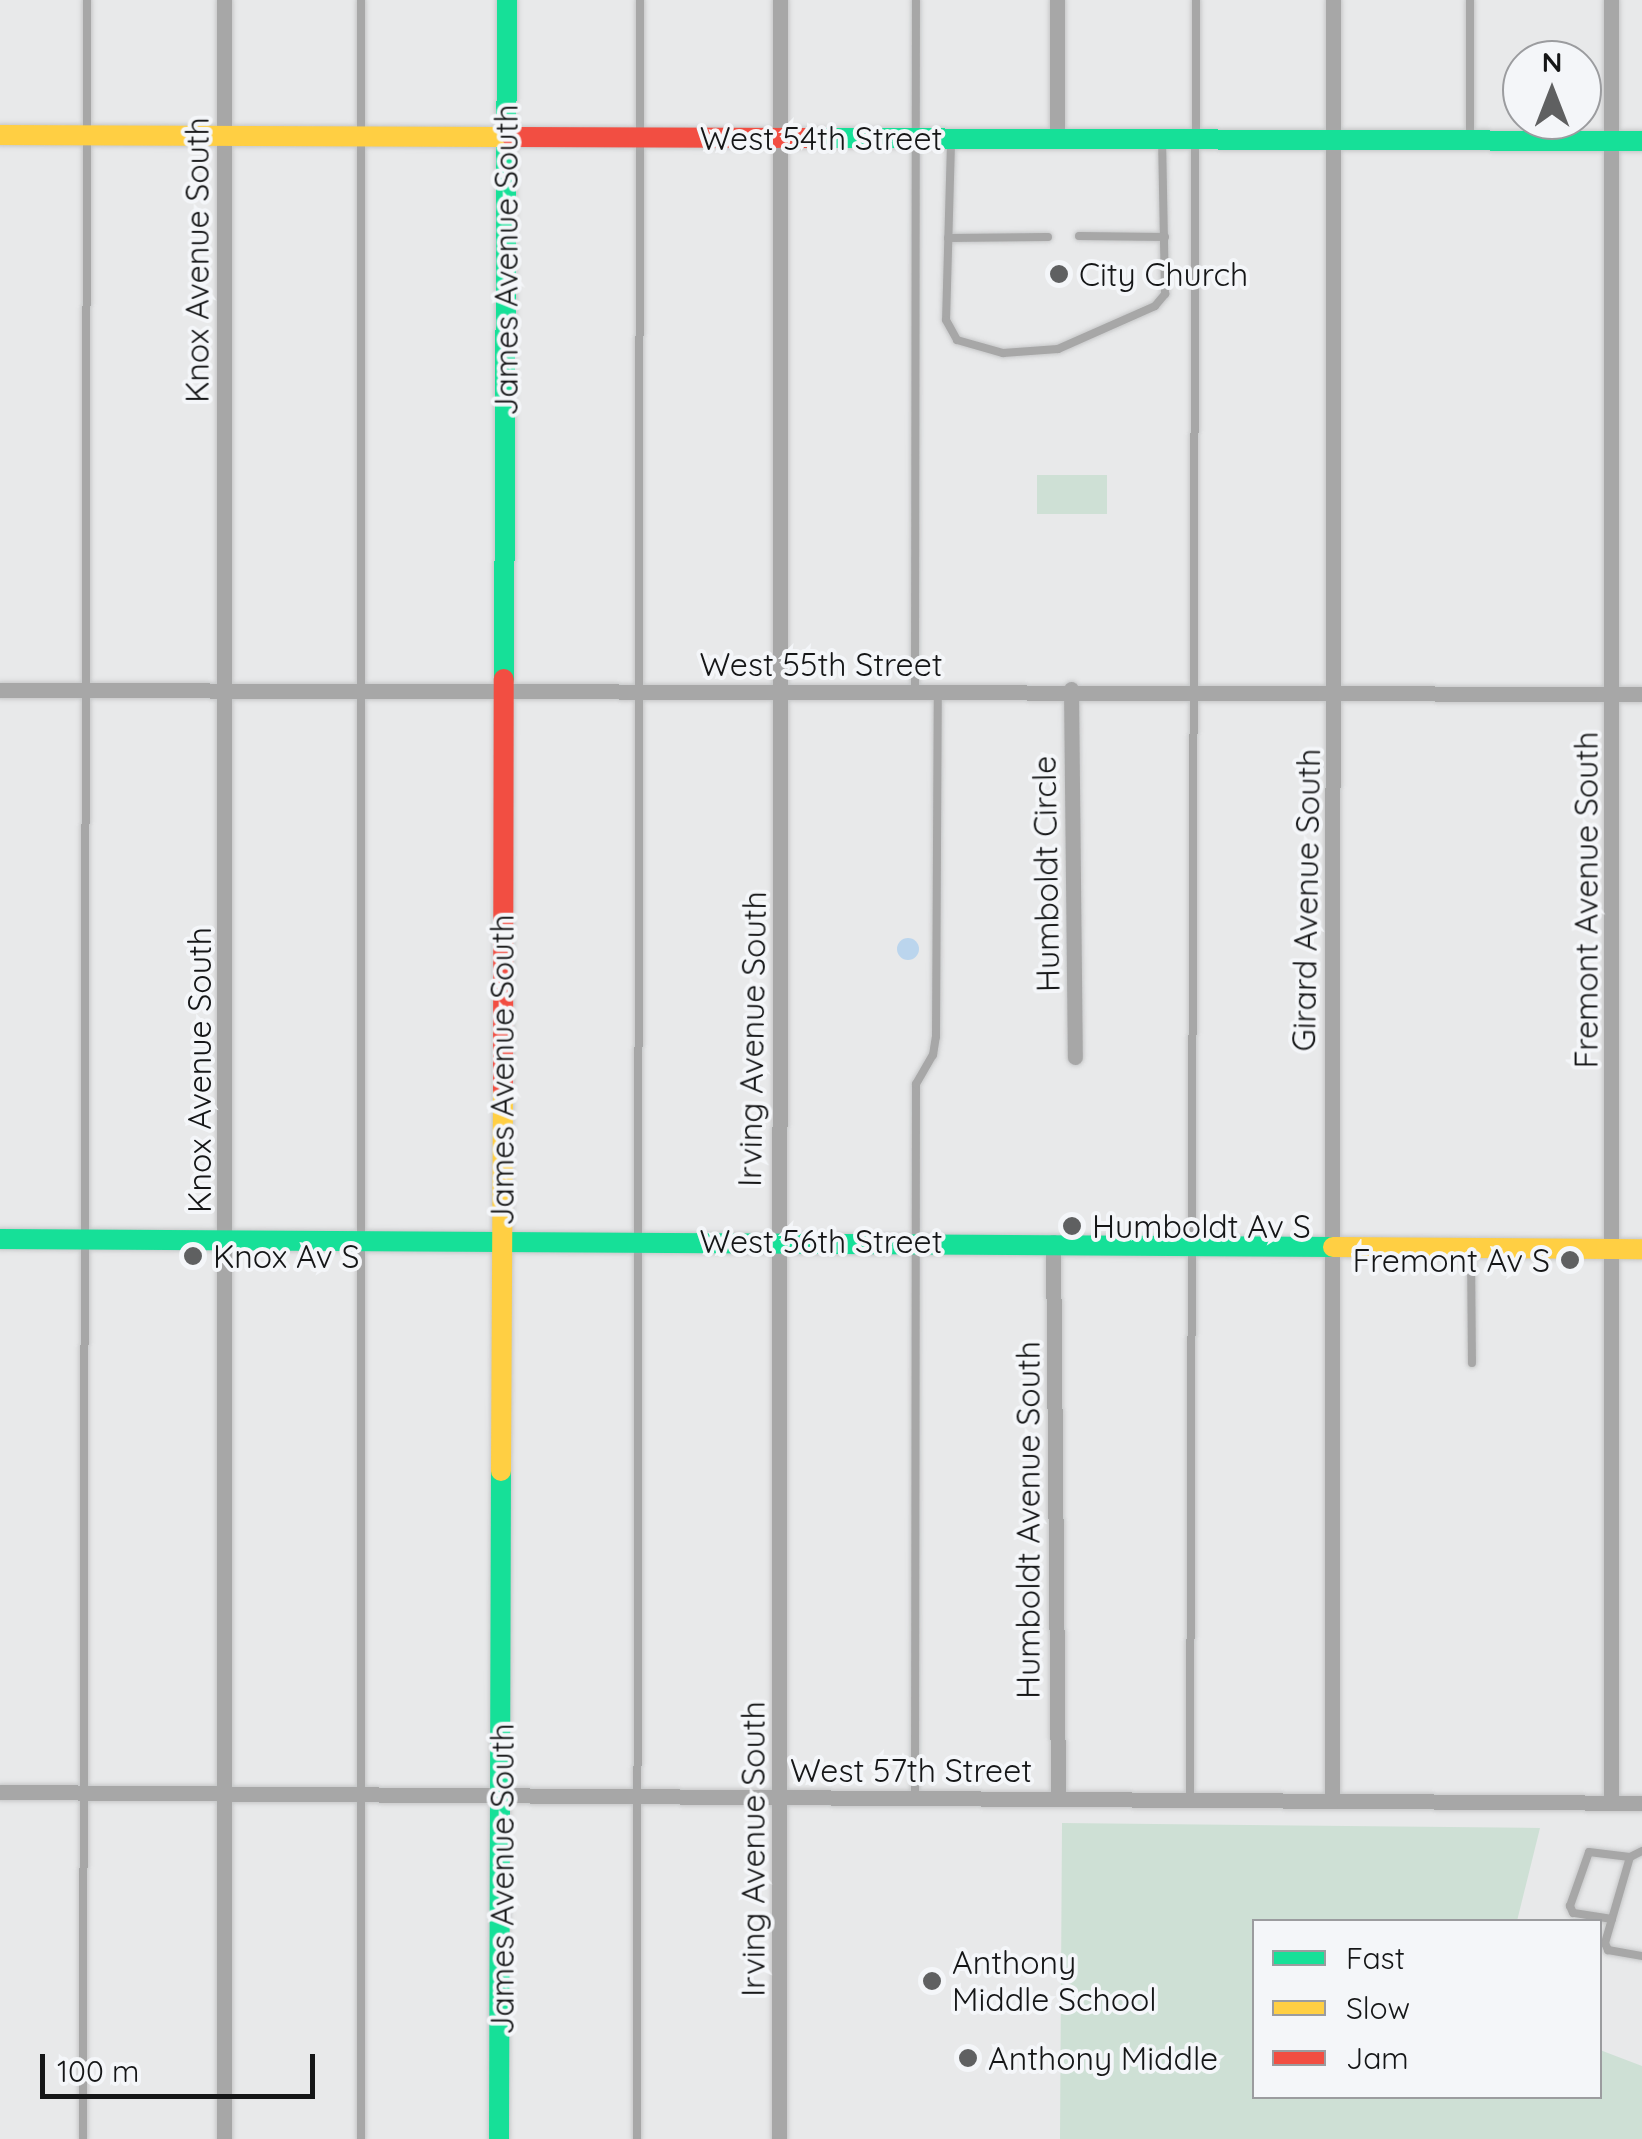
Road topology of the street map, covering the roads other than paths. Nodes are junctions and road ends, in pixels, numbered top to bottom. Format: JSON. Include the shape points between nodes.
{"nodes":[{"id":1,"x":87,"y":0,"type":"edge"},
{"id":2,"x":224,"y":0,"type":"edge"},
{"id":3,"x":361,"y":0,"type":"edge"},
{"id":4,"x":506,"y":0,"type":"edge"},
{"id":5,"x":640,"y":0,"type":"edge"},
{"id":6,"x":780,"y":0,"type":"edge"},
{"id":7,"x":916,"y":0,"type":"edge"},
{"id":8,"x":1057,"y":0,"type":"edge"},
{"id":9,"x":1196,"y":0,"type":"edge"},
{"id":10,"x":1332,"y":0,"type":"edge"},
{"id":11,"x":1470,"y":0,"type":"edge"},
{"id":12,"x":1612,"y":0,"type":"edge"},
{"id":13,"x":88,"y":135,"type":"junction"},
{"id":14,"x":225,"y":135,"type":"junction"},
{"id":15,"x":0,"y":136,"type":"edge"},
{"id":16,"x":361,"y":136,"type":"junction"},
{"id":17,"x":507,"y":138,"type":"junction"},
{"id":18,"x":640,"y":138,"type":"junction"},
{"id":19,"x":779,"y":138,"type":"junction"},
{"id":20,"x":916,"y":138,"type":"junction"},
{"id":21,"x":951,"y":138,"type":"junction"},
{"id":22,"x":1056,"y":138,"type":"junction"},
{"id":23,"x":1196,"y":138,"type":"junction"},
{"id":24,"x":1332,"y":138,"type":"junction"},
{"id":25,"x":1162,"y":139,"type":"junction"},
{"id":26,"x":1470,"y":140,"type":"junction"},
{"id":27,"x":1611,"y":141,"type":"junction"},
{"id":28,"x":1642,"y":141,"type":"edge"},
{"id":29,"x":1080,"y":236,"type":"dead end"},
{"id":30,"x":1048,"y":237,"type":"dead end"},
{"id":31,"x":1165,"y":237,"type":"junction"},
{"id":32,"x":948,"y":238,"type":"junction"},
{"id":33,"x":0,"y":690,"type":"edge"},
{"id":34,"x":82,"y":690,"type":"junction"},
{"id":35,"x":1071,"y":690,"type":"junction"},
{"id":36,"x":226,"y":691,"type":"junction"},
{"id":37,"x":915,"y":691,"type":"junction"},
{"id":38,"x":938,"y":691,"type":"junction"},
{"id":39,"x":360,"y":692,"type":"junction"},
{"id":40,"x":504,"y":692,"type":"junction"},
{"id":41,"x":636,"y":692,"type":"junction"},
{"id":42,"x":783,"y":692,"type":"junction"},
{"id":43,"x":1192,"y":692,"type":"junction"},
{"id":44,"x":1335,"y":694,"type":"junction"},
{"id":45,"x":1615,"y":694,"type":"junction"},
{"id":46,"x":1642,"y":694,"type":"edge"},
{"id":47,"x":1075,"y":1057,"type":"dead end"},
{"id":48,"x":0,"y":1239,"type":"edge"},
{"id":49,"x":637,"y":1239,"type":"junction"},
{"id":50,"x":84,"y":1240,"type":"junction"},
{"id":51,"x":226,"y":1240,"type":"junction"},
{"id":52,"x":365,"y":1240,"type":"junction"},
{"id":53,"x":777,"y":1240,"type":"junction"},
{"id":54,"x":916,"y":1242,"type":"junction"},
{"id":55,"x":1053,"y":1242,"type":"junction"},
{"id":56,"x":501,"y":1243,"type":"junction"},
{"id":57,"x":1191,"y":1243,"type":"junction"},
{"id":58,"x":1330,"y":1243,"type":"junction"},
{"id":59,"x":1470,"y":1244,"type":"junction"},
{"id":60,"x":1610,"y":1249,"type":"junction"},
{"id":61,"x":1642,"y":1249,"type":"edge"},
{"id":62,"x":1472,"y":1363,"type":"dead end"},
{"id":63,"x":0,"y":1792,"type":"edge"},
{"id":64,"x":84,"y":1793,"type":"junction"},
{"id":65,"x":225,"y":1795,"type":"junction"},
{"id":66,"x":1190,"y":1796,"type":"junction"},
{"id":67,"x":364,"y":1797,"type":"junction"},
{"id":68,"x":640,"y":1797,"type":"junction"},
{"id":69,"x":915,"y":1797,"type":"junction"},
{"id":70,"x":503,"y":1798,"type":"junction"},
{"id":71,"x":782,"y":1798,"type":"junction"},
{"id":72,"x":1058,"y":1798,"type":"junction"},
{"id":73,"x":1332,"y":1800,"type":"junction"},
{"id":74,"x":1611,"y":1801,"type":"junction"},
{"id":75,"x":1642,"y":1803,"type":"edge"},
{"id":76,"x":1642,"y":1851,"type":"edge"},
{"id":77,"x":1630,"y":1857,"type":"junction"},
{"id":78,"x":1612,"y":1919,"type":"junction"},
{"id":79,"x":1642,"y":1956,"type":"edge"},
{"id":80,"x":83,"y":2139,"type":"edge"},
{"id":81,"x":224,"y":2139,"type":"edge"},
{"id":82,"x":360,"y":2139,"type":"edge"},
{"id":83,"x":499,"y":2139,"type":"edge"},
{"id":84,"x":637,"y":2139,"type":"edge"},
{"id":85,"x":779,"y":2139,"type":"edge"}],
"edges":[{"from":1,"to":13,"type":"lane"},
{"from":2,"to":14,"type":"street","name":"Knox Avenue South"},
{"from":3,"to":16,"type":"lane"},
{"from":4,"to":17,"type":"street","name":"James Avenue South"},
{"from":5,"to":18,"type":"lane"},
{"from":6,"to":19,"type":"street","name":"Irving Avenue South"},
{"from":7,"to":20,"type":"lane"},
{"from":8,"to":22,"type":"street"},
{"from":9,"to":23,"type":"lane"},
{"from":10,"to":24,"type":"street","name":"Girard Avenue South"},
{"from":11,"to":26,"type":"lane"},
{"from":12,"to":27,"type":"street","name":"Fremont Avenue South"},
{"from":13,"to":14,"type":"street","name":"West 54th Street"},
{"from":13,"to":15,"type":"street","name":"West 54th Street"},
{"from":13,"to":34,"type":"lane"},
{"from":14,"to":16,"type":"street","name":"West 54th Street"},
{"from":14,"to":36,"type":"street","name":"Knox Avenue South"},
{"from":16,"to":17,"type":"street","name":"West 54th Street"},
{"from":16,"to":39,"type":"lane"},
{"from":17,"to":18,"type":"street","name":"West 54th Street"},
{"from":17,"to":40,"type":"street","name":"James Avenue South"},
{"from":18,"to":19,"type":"street","name":"West 54th Street"},
{"from":18,"to":41,"type":"lane"},
{"from":19,"to":20,"type":"street","name":"West 54th Street"},
{"from":19,"to":42,"type":"street","name":"Irving Avenue South"},
{"from":20,"to":21,"type":"street","name":"West 54th Street"},
{"from":20,"to":37,"type":"lane"},
{"from":21,"to":22,"type":"street","name":"West 54th Street"},
{"from":21,"to":32,"type":"lane"},
{"from":22,"to":25,"type":"street","name":"West 54th Street"},
{"from":23,"to":24,"type":"street","name":"West 54th Street"},
{"from":23,"to":25,"type":"street","name":"West 54th Street"},
{"from":23,"to":43,"type":"lane"},
{"from":24,"to":26,"type":"street","name":"West 54th Street"},
{"from":24,"to":44,"type":"street","name":"Girard Avenue South"},
{"from":25,"to":31,"type":"lane"},
{"from":26,"to":27,"type":"street","name":"West 54th Street"},
{"from":27,"to":28,"type":"street","name":"West 54th Street"},
{"from":27,"to":45,"type":"street","name":"Fremont Avenue South"},
{"from":29,"to":31,"type":"lane"},
{"from":30,"to":32,"type":"lane"},
{"from":31,"to":32,"type":"lane","via":[[1165,294],[1155,306],[1058,349],[1003,353],[957,340],[946,320]]},
{"from":33,"to":34,"type":"street","name":"West 55th Street"},
{"from":34,"to":36,"type":"street","name":"West 55th Street"},
{"from":34,"to":50,"type":"lane"},
{"from":35,"to":38,"type":"street","name":"West 55th Street"},
{"from":35,"to":43,"type":"street","name":"West 55th Street"},
{"from":35,"to":47,"type":"street","name":"Humboldt Circle"},
{"from":36,"to":39,"type":"street","name":"West 55th Street"},
{"from":36,"to":51,"type":"street","name":"Knox Avenue South"},
{"from":37,"to":38,"type":"street","name":"West 55th Street"},
{"from":37,"to":42,"type":"street","name":"West 55th Street"},
{"from":38,"to":54,"type":"lane","via":[[936,1037],[934,1055],[916,1084]]},
{"from":39,"to":40,"type":"street","name":"West 55th Street"},
{"from":39,"to":52,"type":"lane"},
{"from":40,"to":41,"type":"street","name":"West 55th Street"},
{"from":40,"to":56,"type":"street","name":"James Avenue South"},
{"from":41,"to":42,"type":"street","name":"West 55th Street"},
{"from":41,"to":49,"type":"lane"},
{"from":42,"to":53,"type":"street","name":"Irving Avenue South"},
{"from":43,"to":44,"type":"street","name":"West 55th Street"},
{"from":43,"to":57,"type":"lane"},
{"from":44,"to":45,"type":"street","name":"West 55th Street"},
{"from":44,"to":58,"type":"street","name":"Girard Avenue South"},
{"from":45,"to":46,"type":"street","name":"West 55th Street"},
{"from":45,"to":60,"type":"street","name":"Fremont Avenue South"},
{"from":48,"to":50,"type":"street","name":"West 56th Street"},
{"from":49,"to":53,"type":"street","name":"West 56th Street"},
{"from":49,"to":56,"type":"street","name":"West 56th Street"},
{"from":49,"to":68,"type":"lane"},
{"from":50,"to":51,"type":"street","name":"West 56th Street"},
{"from":50,"to":64,"type":"lane"},
{"from":51,"to":52,"type":"street","name":"West 56th Street"},
{"from":51,"to":65,"type":"street","name":"Knox Avenue South"},
{"from":52,"to":56,"type":"street","name":"West 56th Street"},
{"from":52,"to":67,"type":"lane"},
{"from":53,"to":54,"type":"street","name":"West 56th Street"},
{"from":53,"to":71,"type":"street","name":"Irving Avenue South"},
{"from":54,"to":55,"type":"street","name":"West 56th Street"},
{"from":54,"to":69,"type":"lane"},
{"from":55,"to":57,"type":"street","name":"West 56th Street"},
{"from":55,"to":72,"type":"street","name":"Humboldt Avenue South"},
{"from":56,"to":70,"type":"street","name":"James Avenue South"},
{"from":57,"to":58,"type":"street","name":"West 56th Street"},
{"from":57,"to":66,"type":"lane"},
{"from":58,"to":59,"type":"street","name":"West 56th Street"},
{"from":58,"to":73,"type":"street","name":"Girard Avenue South"},
{"from":59,"to":60,"type":"street","name":"West 56th Street"},
{"from":59,"to":62,"type":"lane"},
{"from":60,"to":61,"type":"street","name":"West 56th Street"},
{"from":60,"to":74,"type":"street","name":"Fremont Avenue South"},
{"from":63,"to":64,"type":"street","name":"West 57th Street"},
{"from":64,"to":65,"type":"street","name":"West 57th Street"},
{"from":64,"to":80,"type":"lane"},
{"from":65,"to":67,"type":"street","name":"West 57th Street"},
{"from":65,"to":81,"type":"street","name":"Knox Avenue South"},
{"from":66,"to":72,"type":"street","name":"West 57th Street"},
{"from":66,"to":73,"type":"street","name":"West 57th Street"},
{"from":67,"to":70,"type":"street","name":"West 57th Street"},
{"from":67,"to":82,"type":"lane"},
{"from":68,"to":70,"type":"street","name":"West 57th Street"},
{"from":68,"to":71,"type":"street","name":"West 57th Street"},
{"from":68,"to":84,"type":"lane"},
{"from":69,"to":71,"type":"street","name":"West 57th Street"},
{"from":69,"to":72,"type":"street","name":"West 57th Street"},
{"from":70,"to":83,"type":"street","name":"James Avenue South"},
{"from":71,"to":85,"type":"street","name":"Irving Avenue South"},
{"from":73,"to":74,"type":"street","name":"West 57th Street"},
{"from":74,"to":75,"type":"street","name":"West 57th Street"},
{"from":76,"to":77,"type":"lane"},
{"from":77,"to":78,"type":"lane"},
{"from":77,"to":78,"type":"lane","via":[[1589,1852],[1570,1906],[1573,1913]]},
{"from":78,"to":79,"type":"lane","via":[[1608,1950]]}]}
